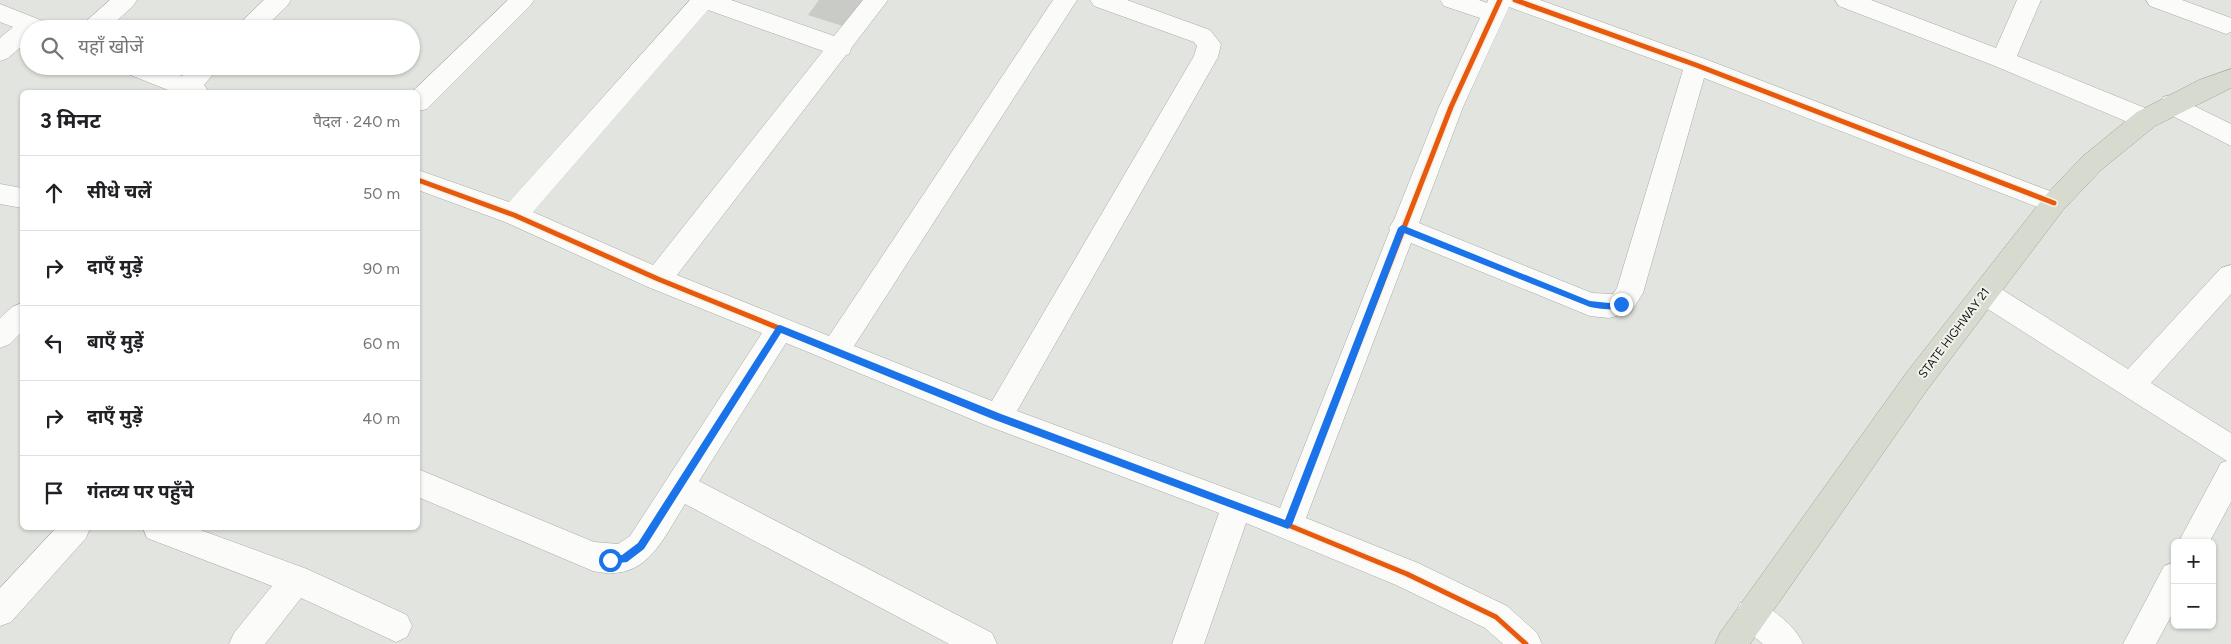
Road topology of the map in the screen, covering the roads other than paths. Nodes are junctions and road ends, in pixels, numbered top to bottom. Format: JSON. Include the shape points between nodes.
{"nodes":[{"id":1,"x":126,"y":0,"type":"edge"},
{"id":2,"x":279,"y":0,"type":"edge"},
{"id":3,"x":522,"y":0,"type":"edge"},
{"id":4,"x":704,"y":0,"type":"edge"},
{"id":5,"x":876,"y":0,"type":"edge"},
{"id":6,"x":1064,"y":0,"type":"edge"},
{"id":7,"x":1102,"y":0,"type":"edge"},
{"id":8,"x":1452,"y":0,"type":"edge"},
{"id":9,"x":1515,"y":0,"type":"edge"},
{"id":10,"x":1847,"y":0,"type":"edge"},
{"id":11,"x":2029,"y":0,"type":"edge"},
{"id":12,"x":2158,"y":0,"type":"edge"},
{"id":13,"x":1496,"y":7,"type":"edge"},
{"id":14,"x":0,"y":13,"type":"edge"},
{"id":15,"x":103,"y":20,"type":"edge"},
{"id":16,"x":258,"y":20,"type":"edge"},
{"id":17,"x":20,"y":21,"type":"edge"},
{"id":18,"x":2226,"y":25,"type":"dead end"},
{"id":19,"x":20,"y":38,"type":"edge"},
{"id":20,"x":840,"y":48,"type":"junction"},
{"id":21,"x":0,"y":52,"type":"edge"},
{"id":22,"x":2003,"y":60,"type":"junction"},
{"id":23,"x":1696,"y":65,"type":"junction"},
{"id":24,"x":154,"y":75,"type":"edge"},
{"id":25,"x":202,"y":75,"type":"edge"},
{"id":26,"x":2231,"y":78,"type":"edge"},
{"id":27,"x":191,"y":90,"type":"edge"},
{"id":28,"x":420,"y":100,"type":"edge"},
{"id":29,"x":2172,"y":104,"type":"junction"},
{"id":30,"x":2146,"y":119,"type":"junction"},
{"id":31,"x":2231,"y":136,"type":"edge"},
{"id":32,"x":420,"y":181,"type":"edge"},
{"id":33,"x":0,"y":194,"type":"edge"},
{"id":34,"x":20,"y":198,"type":"edge"},
{"id":35,"x":2054,"y":203,"type":"junction"},
{"id":36,"x":514,"y":215,"type":"junction"},
{"id":37,"x":1402,"y":228,"type":"junction"},
{"id":38,"x":2231,"y":276,"type":"edge"},
{"id":39,"x":658,"y":279,"type":"junction"},
{"id":40,"x":1985,"y":293,"type":"junction"},
{"id":41,"x":20,"y":317,"type":"edge"},
{"id":42,"x":780,"y":329,"type":"junction"},
{"id":43,"x":0,"y":336,"type":"edge"},
{"id":44,"x":836,"y":351,"type":"junction"},
{"id":45,"x":2131,"y":385,"type":"junction"},
{"id":46,"x":998,"y":417,"type":"junction"},
{"id":47,"x":2231,"y":449,"type":"edge"},
{"id":48,"x":2231,"y":473,"type":"edge"},
{"id":49,"x":420,"y":484,"type":"edge"},
{"id":50,"x":679,"y":486,"type":"junction"},
{"id":51,"x":1237,"y":506,"type":"junction"},
{"id":52,"x":1288,"y":525,"type":"junction"},
{"id":53,"x":73,"y":530,"type":"edge"},
{"id":54,"x":163,"y":530,"type":"edge"},
{"id":55,"x":2195,"y":539,"type":"edge"},
{"id":56,"x":296,"y":580,"type":"junction"},
{"id":57,"x":2171,"y":584,"type":"edge"},
{"id":58,"x":0,"y":611,"type":"edge"},
{"id":59,"x":1751,"y":614,"type":"junction"},
{"id":60,"x":396,"y":626,"type":"dead end"},
{"id":61,"x":245,"y":644,"type":"edge"},
{"id":62,"x":981,"y":644,"type":"edge"},
{"id":63,"x":1188,"y":644,"type":"edge"},
{"id":64,"x":1526,"y":644,"type":"edge"},
{"id":65,"x":1731,"y":644,"type":"edge"},
{"id":66,"x":1787,"y":644,"type":"edge"},
{"id":67,"x":2138,"y":644,"type":"edge"}],
"edges":[{"from":1,"to":15,"type":"street"},
{"from":2,"to":16,"type":"street"},
{"from":3,"to":28,"type":"street"},
{"from":4,"to":20,"type":"street"},
{"from":4,"to":36,"type":"street"},
{"from":5,"to":20,"type":"street"},
{"from":6,"to":44,"type":"street"},
{"from":7,"to":46,"type":"street","via":[[1202,36],[1209,44],[1206,58]]},
{"from":8,"to":13,"type":"street"},
{"from":9,"to":23,"type":"street"},
{"from":10,"to":22,"type":"street"},
{"from":11,"to":22,"type":"street"},
{"from":12,"to":18,"type":"street"},
{"from":13,"to":37,"type":"street"},
{"from":14,"to":17,"type":"street"},
{"from":19,"to":21,"type":"street"},
{"from":20,"to":39,"type":"street"},
{"from":22,"to":30,"type":"street"},
{"from":23,"to":35,"type":"street"},
{"from":23,"to":37,"type":"street","via":[[1628,293],[1621,304],[1590,304]]},
{"from":24,"to":27,"type":"street"},
{"from":25,"to":27,"type":"street"},
{"from":26,"to":29,"type":"highway","name":"STATE HIGHWAY 21"},
{"from":29,"to":30,"type":"highway","name":"STATE HIGHWAY 21"},
{"from":29,"to":31,"type":"street"},
{"from":30,"to":35,"type":"highway","name":"STATE HIGHWAY 21","via":[[2092,164]]},
{"from":32,"to":36,"type":"street"},
{"from":33,"to":34,"type":"street"},
{"from":35,"to":40,"type":"highway","name":"STATE HIGHWAY 21"},
{"from":36,"to":39,"type":"street"},
{"from":37,"to":52,"type":"street"},
{"from":38,"to":45,"type":"street"},
{"from":39,"to":42,"type":"street"},
{"from":40,"to":45,"type":"street"},
{"from":40,"to":59,"type":"highway","name":"STATE HIGHWAY 21","via":[[1917,381]]},
{"from":41,"to":43,"type":"street"},
{"from":42,"to":44,"type":"street"},
{"from":42,"to":50,"type":"street"},
{"from":44,"to":46,"type":"street"},
{"from":45,"to":47,"type":"street"},
{"from":46,"to":51,"type":"street"},
{"from":48,"to":55,"type":"street"},
{"from":49,"to":50,"type":"street","via":[[593,556],[610,560],[624,559],[641,546]]},
{"from":50,"to":62,"type":"street"},
{"from":51,"to":52,"type":"street"},
{"from":51,"to":63,"type":"street"},
{"from":52,"to":64,"type":"street","via":[[1407,574],[1488,613]]},
{"from":53,"to":58,"type":"street"},
{"from":54,"to":56,"type":"street"},
{"from":56,"to":60,"type":"street"},
{"from":56,"to":61,"type":"street"},
{"from":57,"to":67,"type":"street"},
{"from":59,"to":65,"type":"highway","name":"STATE HIGHWAY 21"},
{"from":59,"to":66,"type":"street"}]}
